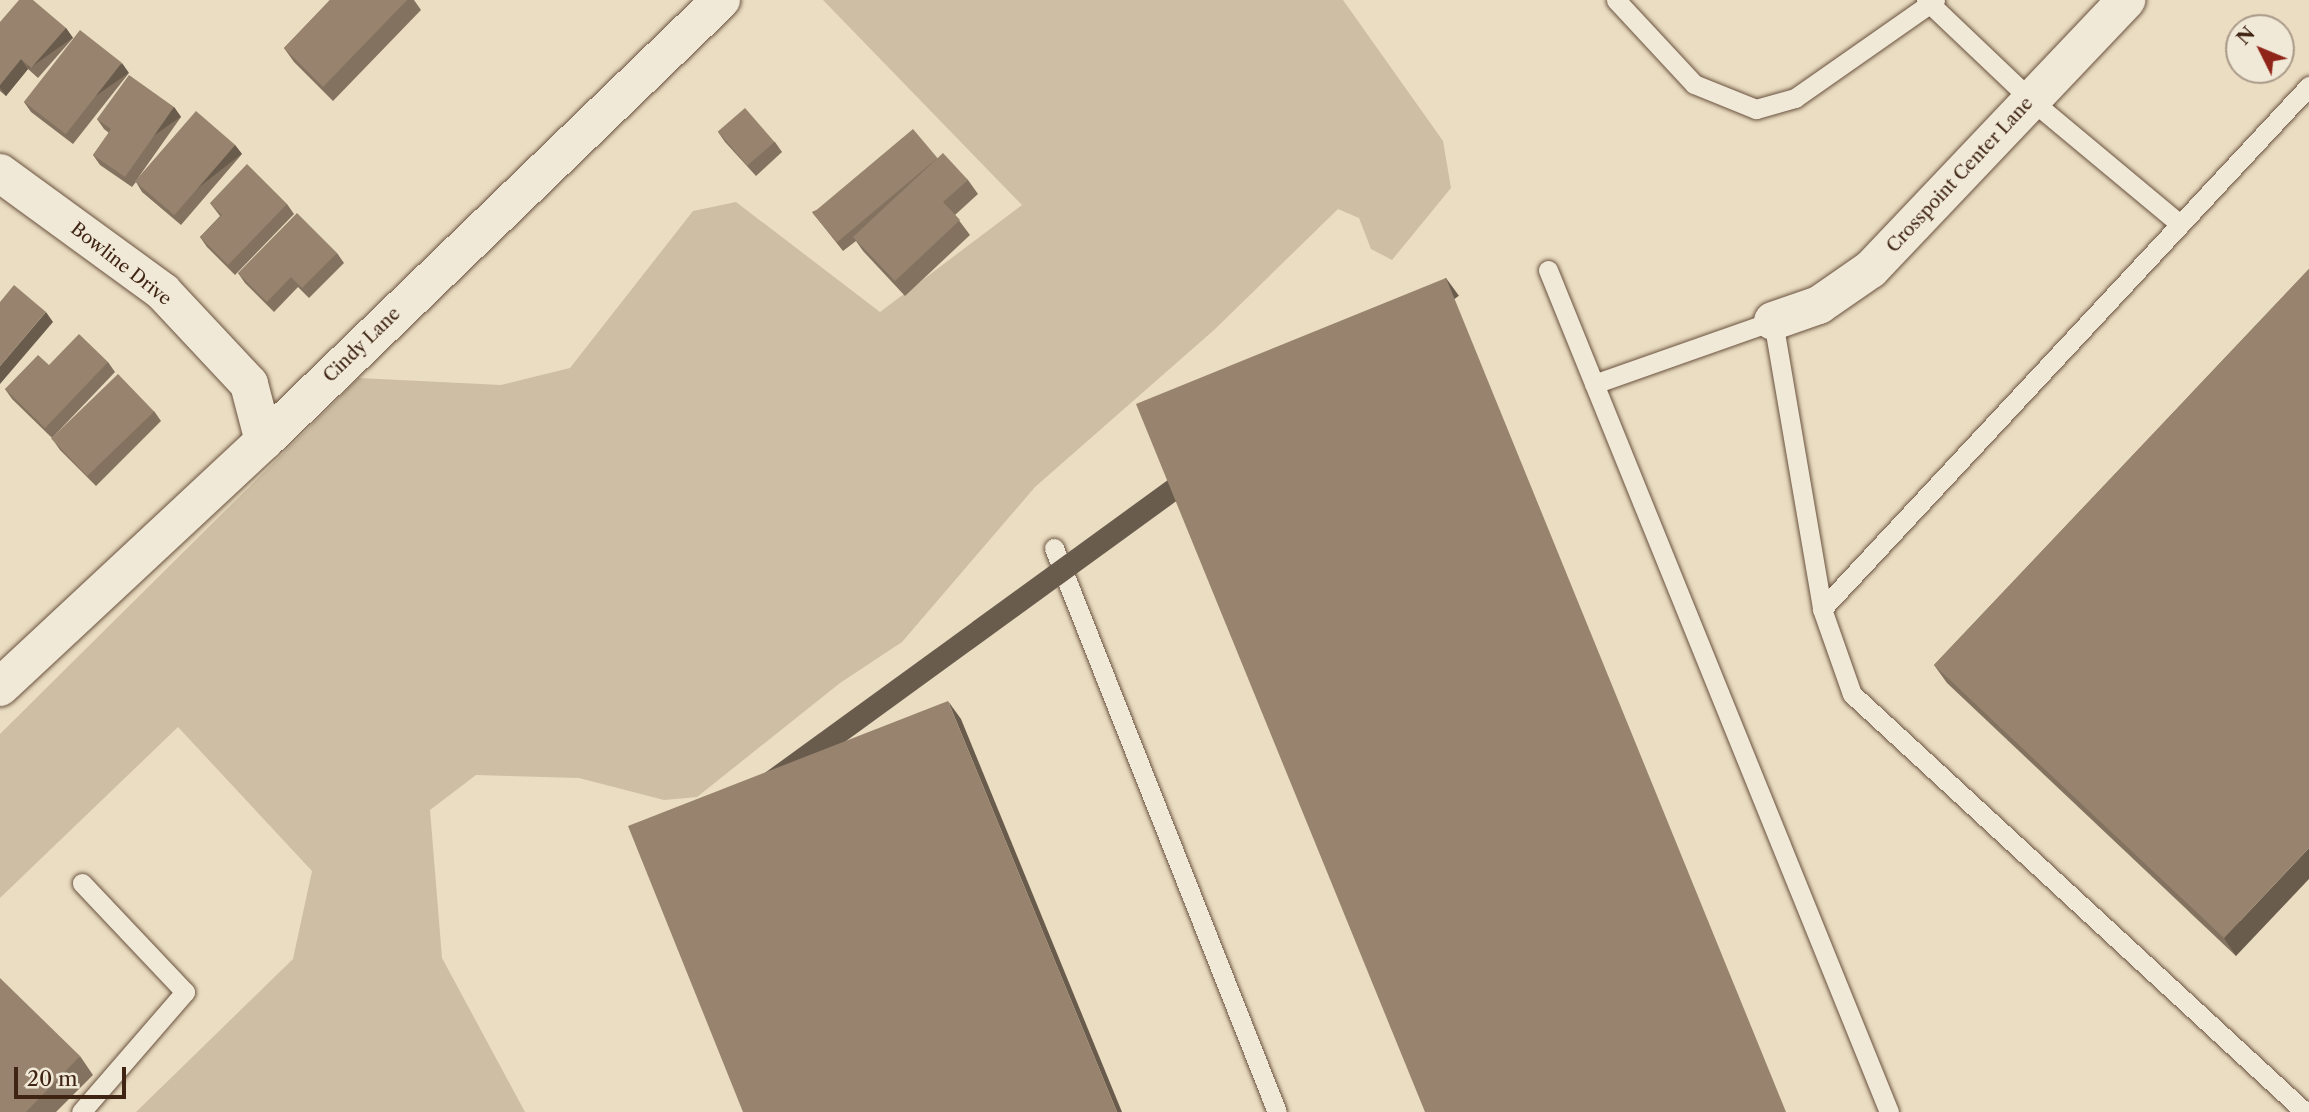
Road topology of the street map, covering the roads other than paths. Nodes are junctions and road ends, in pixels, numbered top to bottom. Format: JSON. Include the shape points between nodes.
{"nodes":[{"id":1,"x":721,"y":0,"type":"edge"},
{"id":2,"x":1616,"y":0,"type":"edge"},
{"id":3,"x":2126,"y":0,"type":"edge"},
{"id":4,"x":1930,"y":2,"type":"edge"},
{"id":5,"x":2309,"y":86,"type":"edge"},
{"id":6,"x":2031,"y":100,"type":"junction"},
{"id":7,"x":2,"y":180,"type":"edge"},
{"id":8,"x":2180,"y":224,"type":"junction"},
{"id":9,"x":1548,"y":270,"type":"dead end"},
{"id":10,"x":1773,"y":321,"type":"junction"},
{"id":11,"x":1594,"y":384,"type":"junction"},
{"id":12,"x":264,"y":441,"type":"junction"},
{"id":13,"x":1054,"y":548,"type":"dead end"},
{"id":14,"x":1822,"y":609,"type":"junction"},
{"id":15,"x":0,"y":687,"type":"edge"},
{"id":16,"x":82,"y":883,"type":"dead end"},
{"id":17,"x":80,"y":1112,"type":"edge"},
{"id":18,"x":1277,"y":1112,"type":"edge"},
{"id":19,"x":1889,"y":1112,"type":"edge"},
{"id":20,"x":2305,"y":1112,"type":"edge"}],
"edges":[{"from":1,"to":12,"type":"main road","name":"Cindy Lane"},
{"from":2,"to":4,"type":"lane","via":[[1694,84],[1756,109],[1795,98]]},
{"from":3,"to":6,"type":"main road","name":"Crosspoint Center Lane"},
{"from":4,"to":6,"type":"lane"},
{"from":5,"to":8,"type":"lane"},
{"from":6,"to":8,"type":"lane"},
{"from":6,"to":10,"type":"main road","name":"Crosspoint Center Lane","via":[[1871,270],[1819,305]]},
{"from":7,"to":12,"type":"main road","name":"Bowline Drive","via":[[163,292],[249,384]]},
{"from":8,"to":14,"type":"lane"},
{"from":9,"to":11,"type":"lane"},
{"from":10,"to":11,"type":"lane"},
{"from":10,"to":14,"type":"lane"},
{"from":11,"to":19,"type":"lane"},
{"from":12,"to":15,"type":"main road","name":"Cindy Lane"},
{"from":13,"to":18,"type":"lane"},
{"from":14,"to":20,"type":"lane","via":[[1852,694],[1873,718]]},
{"from":16,"to":17,"type":"lane","via":[[186,992]]}]}
